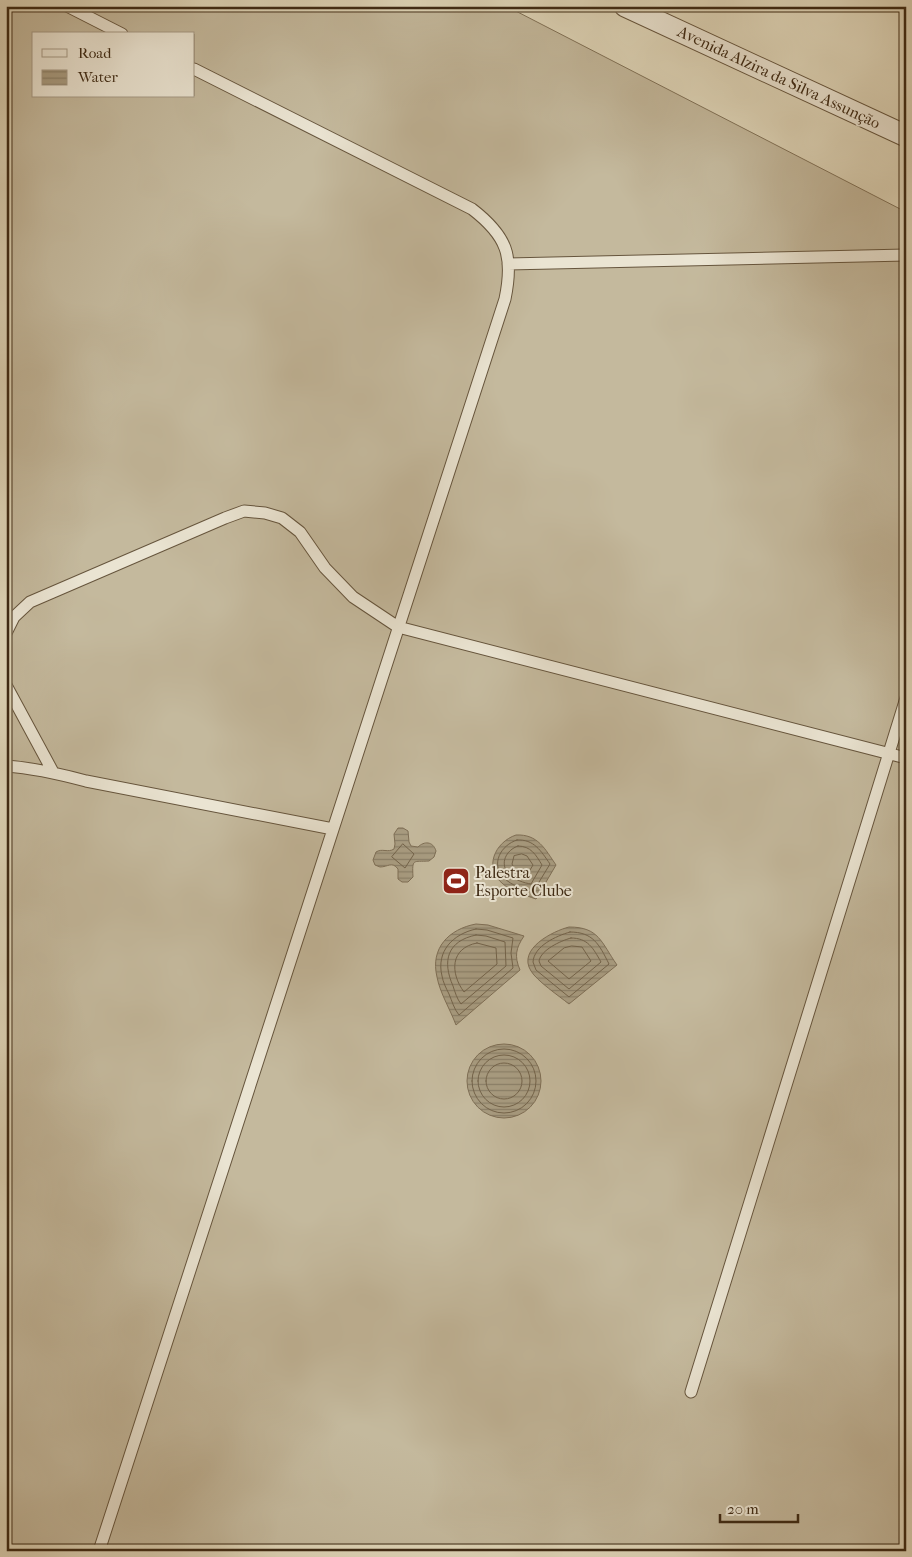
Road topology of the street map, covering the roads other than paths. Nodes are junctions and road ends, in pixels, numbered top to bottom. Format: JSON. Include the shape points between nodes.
{"nodes":[{"id":1,"x":67,"y":6,"type":"edge"},
{"id":2,"x":625,"y":6,"type":"edge"},
{"id":3,"x":118,"y":32,"type":"edge"},
{"id":4,"x":195,"y":70,"type":"edge"},
{"id":5,"x":906,"y":136,"type":"edge"},
{"id":6,"x":906,"y":255,"type":"edge"},
{"id":7,"x":508,"y":264,"type":"junction"},
{"id":8,"x":398,"y":627,"type":"junction"},
{"id":9,"x":6,"y":633,"type":"edge"},
{"id":10,"x":6,"y":685,"type":"edge"},
{"id":11,"x":906,"y":698,"type":"edge"},
{"id":12,"x":889,"y":752,"type":"junction"},
{"id":13,"x":906,"y":758,"type":"edge"},
{"id":14,"x":6,"y":766,"type":"edge"},
{"id":15,"x":53,"y":772,"type":"junction"},
{"id":16,"x":333,"y":829,"type":"junction"},
{"id":17,"x":692,"y":1392,"type":"dead end"},
{"id":18,"x":99,"y":1551,"type":"edge"}],
"edges":[{"from":1,"to":3,"type":"lane"},
{"from":2,"to":5,"type":"street","name":"Avenida Alzira da Silva Assunção"},
{"from":4,"to":7,"type":"lane","via":[[472,209],[502,239]]},
{"from":6,"to":7,"type":"lane"},
{"from":7,"to":8,"type":"lane","via":[[505,299]]},
{"from":8,"to":9,"type":"lane","via":[[353,597],[325,568],[300,532],[282,518],[244,511],[30,602],[14,617]]},
{"from":8,"to":12,"type":"lane"},
{"from":8,"to":16,"type":"lane"},
{"from":10,"to":15,"type":"lane"},
{"from":11,"to":12,"type":"lane"},
{"from":12,"to":13,"type":"lane"},
{"from":12,"to":17,"type":"lane"},
{"from":14,"to":15,"type":"lane"},
{"from":15,"to":16,"type":"lane","via":[[86,782]]},
{"from":16,"to":18,"type":"lane"}]}
